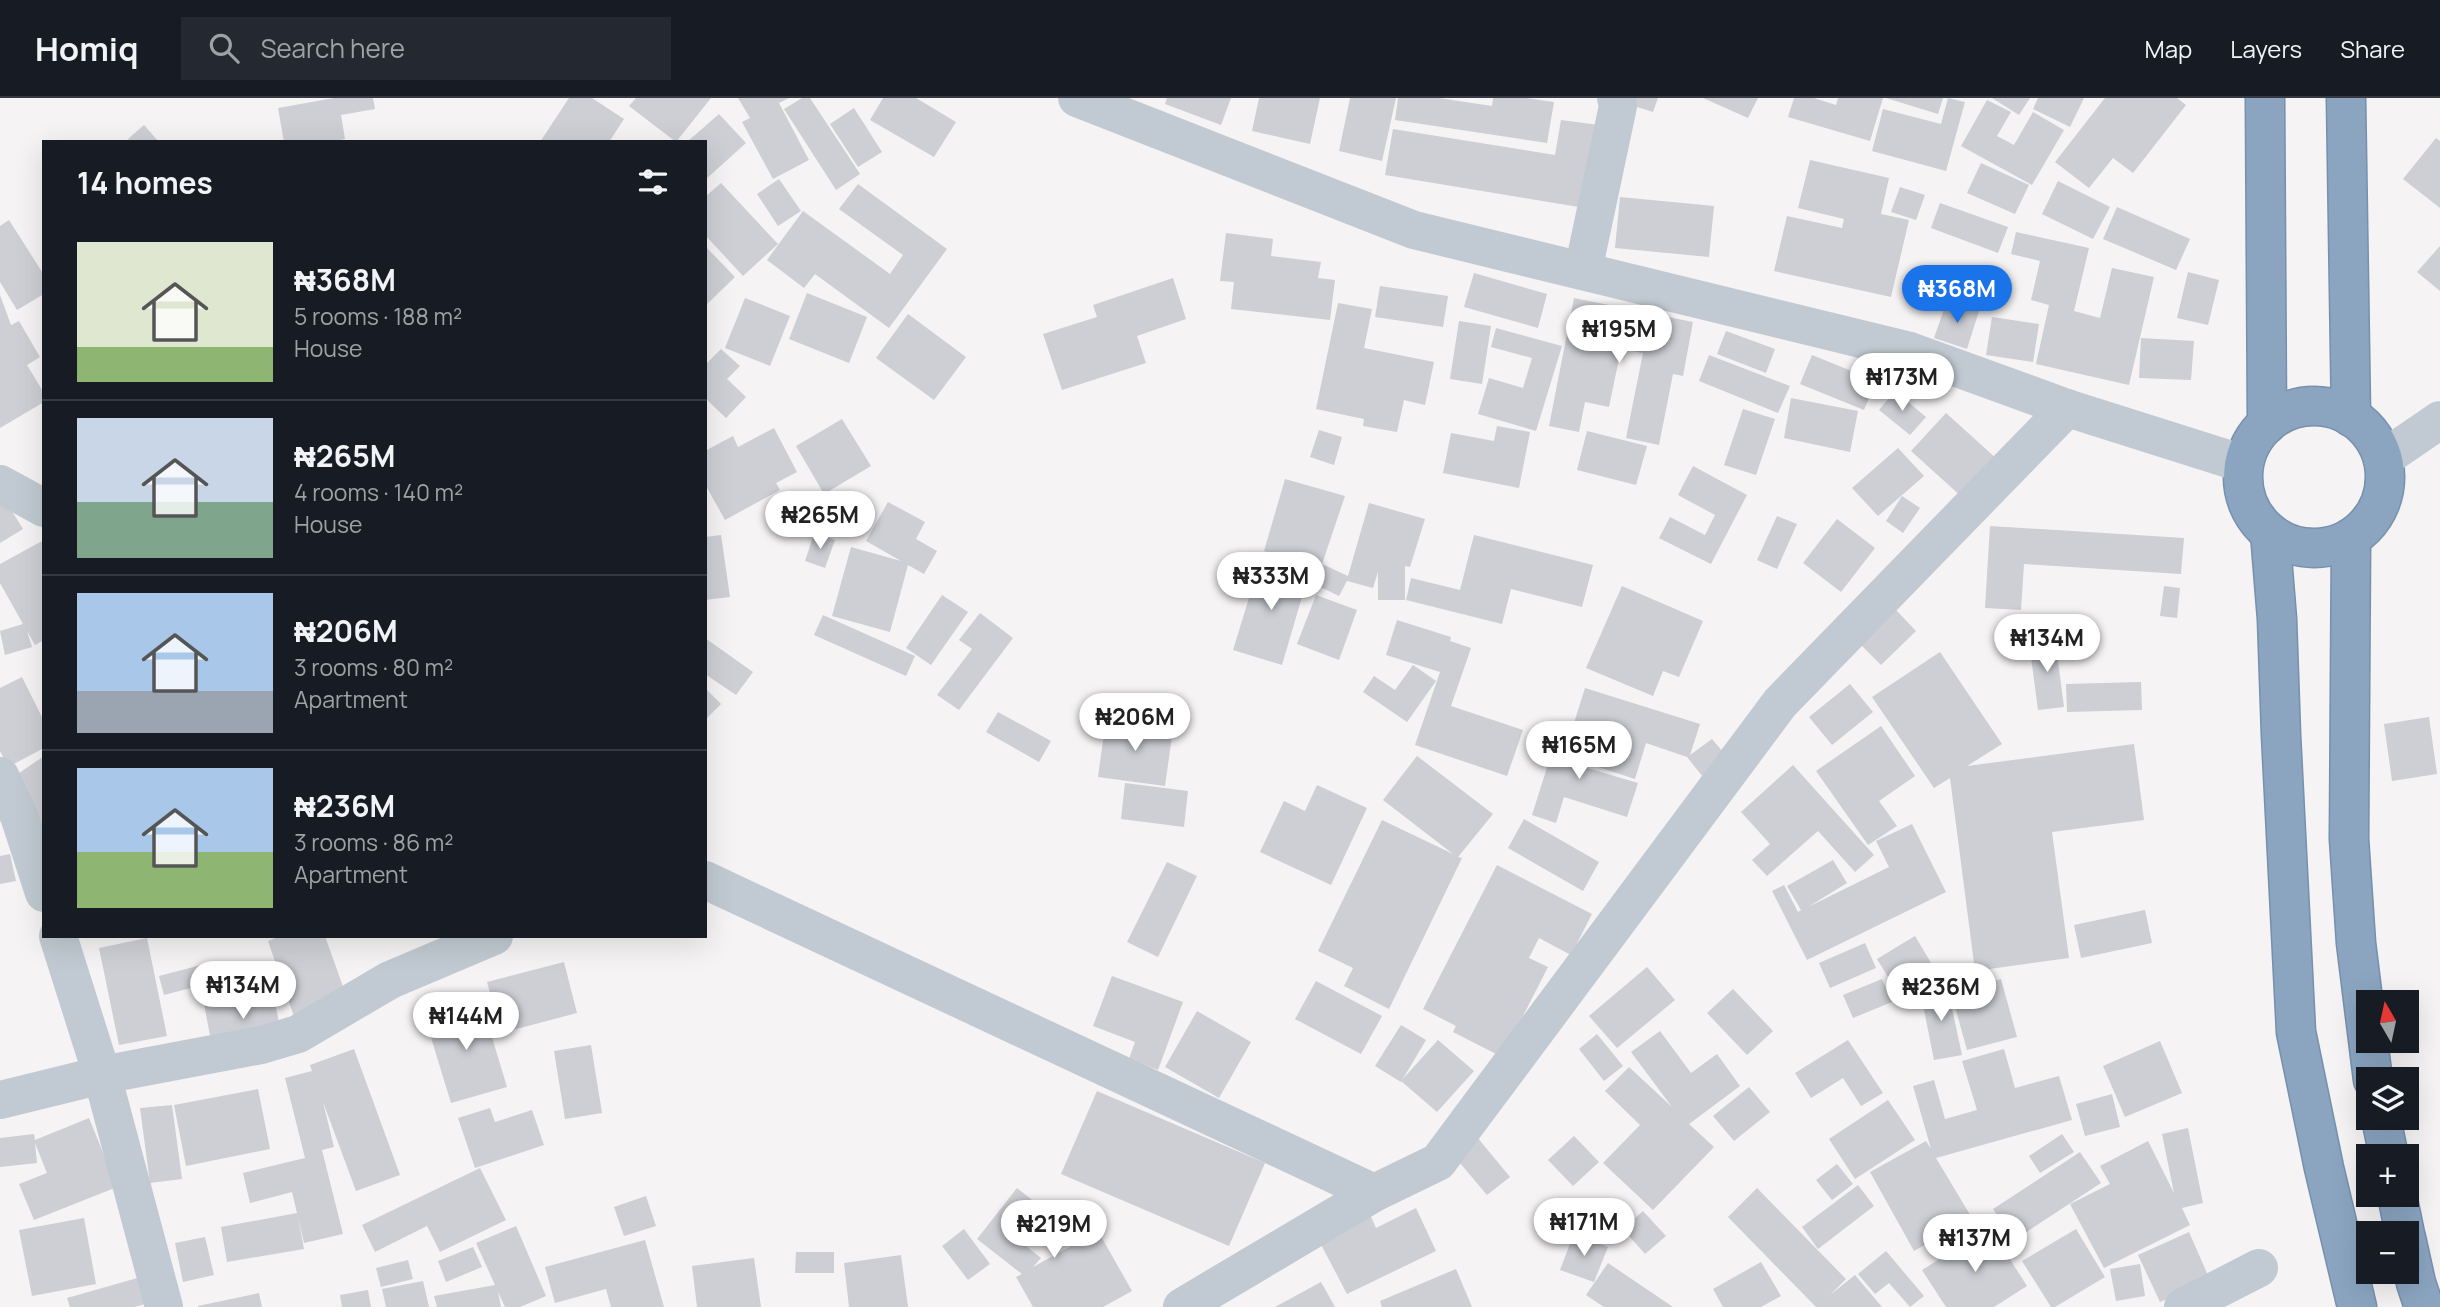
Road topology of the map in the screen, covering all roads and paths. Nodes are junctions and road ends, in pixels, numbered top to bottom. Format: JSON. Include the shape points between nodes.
{"nodes":[{"id":1,"x":1077,"y":98,"type":"edge"},
{"id":2,"x":1616,"y":98,"type":"edge"},
{"id":3,"x":2265,"y":98,"type":"edge"},
{"id":4,"x":2346,"y":98,"type":"edge"},
{"id":5,"x":1583,"y":271,"type":"junction"},
{"id":6,"x":2067,"y":408,"type":"junction"},
{"id":7,"x":2351,"y":417,"type":"junction"},
{"id":8,"x":2440,"y":420,"type":"edge"},
{"id":9,"x":2267,"y":424,"type":"junction"},
{"id":10,"x":2383,"y":459,"type":"junction"},
{"id":11,"x":2244,"y":464,"type":"junction"},
{"id":12,"x":0,"y":484,"type":"edge"},
{"id":13,"x":42,"y":507,"type":"edge"},
{"id":14,"x":2270,"y":533,"type":"junction"},
{"id":15,"x":2351,"y":538,"type":"junction"},
{"id":16,"x":0,"y":776,"type":"edge"},
{"id":17,"x":707,"y":881,"type":"edge"},
{"id":18,"x":42,"y":887,"type":"edge"},
{"id":19,"x":59,"y":938,"type":"edge"},
{"id":20,"x":490,"y":938,"type":"edge"},
{"id":21,"x":2371,"y":1067,"type":"edge"},
{"id":22,"x":102,"y":1075,"type":"junction"},
{"id":23,"x":0,"y":1100,"type":"edge"},
{"id":24,"x":1374,"y":1193,"type":"junction"},
{"id":25,"x":2259,"y":1268,"type":"dead end"},
{"id":26,"x":2416,"y":1284,"type":"edge"},
{"id":27,"x":164,"y":1307,"type":"edge"},
{"id":28,"x":1182,"y":1307,"type":"edge"},
{"id":29,"x":2183,"y":1307,"type":"edge"},
{"id":30,"x":2357,"y":1307,"type":"edge"},
{"id":31,"x":2424,"y":1307,"type":"edge"}],
"edges":[{"from":1,"to":5,"type":"street","via":[[1414,230]]},
{"from":2,"to":5,"type":"street"},
{"from":3,"to":9,"type":"highway"},
{"from":4,"to":7,"type":"highway"},
{"from":5,"to":6,"type":"street","via":[[1910,351]]},
{"from":6,"to":11,"type":"street"},
{"from":6,"to":24,"type":"street","via":[[1780,703],[1438,1162]]},
{"from":7,"to":9,"type":"highway","via":[[2317,406],[2282,414]]},
{"from":7,"to":10,"type":"highway","via":[[2376,442]]},
{"from":8,"to":10,"type":"street"},
{"from":9,"to":11,"type":"highway","via":[[2256,436]]},
{"from":10,"to":15,"type":"highway","via":[[2380,503]]},
{"from":11,"to":14,"type":"highway","via":[[2242,480],[2250,509]]},
{"from":12,"to":13,"type":"street"},
{"from":14,"to":15,"type":"highway","via":[[2301,547],[2327,546]]},
{"from":14,"to":30,"type":"highway","via":[[2296,1032]]},
{"from":15,"to":21,"type":"highway","via":[[2348,839]]},
{"from":16,"to":18,"type":"street","via":[[19,816]]},
{"from":17,"to":24,"type":"street"},
{"from":19,"to":22,"type":"street"},
{"from":20,"to":22,"type":"street","via":[[390,980],[298,1034]]},
{"from":22,"to":23,"type":"street"},
{"from":22,"to":27,"type":"street"},
{"from":24,"to":28,"type":"street"},
{"from":25,"to":29,"type":"street"},
{"from":26,"to":31,"type":"highway"}]}
